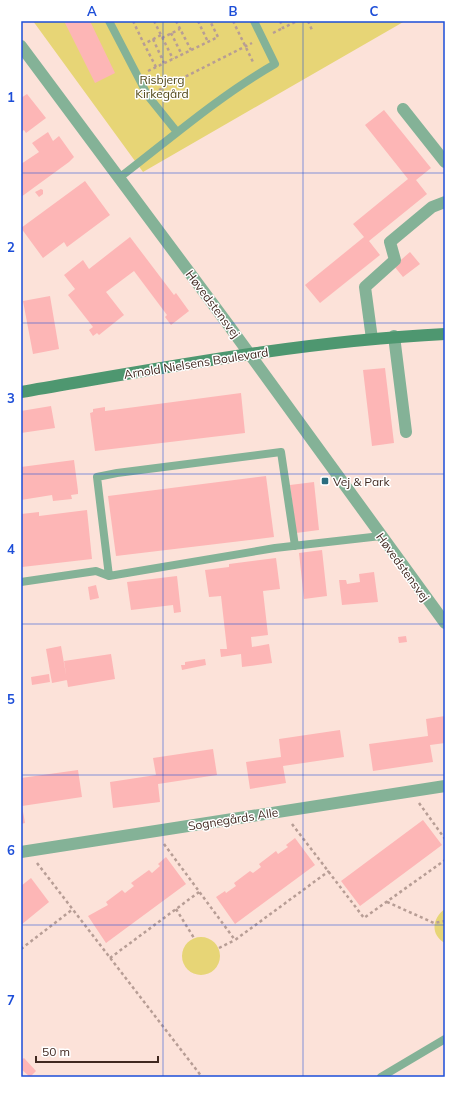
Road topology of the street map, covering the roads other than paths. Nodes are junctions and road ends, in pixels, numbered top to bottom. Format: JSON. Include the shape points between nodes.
{"nodes":[{"id":1,"x":109,"y":21,"type":"edge"},
{"id":2,"x":254,"y":21,"type":"edge"},
{"id":3,"x":21,"y":46,"type":"edge"},
{"id":4,"x":403,"y":108,"type":"dead end"},
{"id":5,"x":177,"y":132,"type":"junction"},
{"id":6,"x":445,"y":162,"type":"edge"},
{"id":7,"x":119,"y":178,"type":"junction"},
{"id":8,"x":445,"y":202,"type":"edge"},
{"id":9,"x":445,"y":334,"type":"edge"},
{"id":10,"x":394,"y":336,"type":"junction"},
{"id":11,"x":372,"y":339,"type":"junction"},
{"id":12,"x":250,"y":354,"type":"junction"},
{"id":13,"x":21,"y":392,"type":"edge"},
{"id":14,"x":406,"y":432,"type":"dead end"},
{"id":15,"x":381,"y":536,"type":"junction"},
{"id":16,"x":295,"y":546,"type":"junction"},
{"id":17,"x":109,"y":576,"type":"junction"},
{"id":18,"x":21,"y":582,"type":"edge"},
{"id":19,"x":445,"y":623,"type":"edge"},
{"id":20,"x":445,"y":786,"type":"edge"},
{"id":21,"x":25,"y":852,"type":"edge"},
{"id":22,"x":445,"y":1039,"type":"edge"},
{"id":23,"x":381,"y":1077,"type":"edge"}],
"edges":[{"from":1,"to":5,"type":"lane","via":[[148,96]]},
{"from":2,"to":5,"type":"lane","via":[[275,64]]},
{"from":3,"to":7,"type":"street","name":"Høvedstensvej"},
{"from":4,"to":6,"type":"street"},
{"from":5,"to":7,"type":"lane"},
{"from":7,"to":12,"type":"street","name":"Høvedstensvej"},
{"from":8,"to":11,"type":"street","via":[[432,207],[390,242],[395,260],[365,286]]},
{"from":9,"to":10,"type":"street","name":"Arnold Nielsens Boulevard"},
{"from":10,"to":11,"type":"street","name":"Arnold Nielsens Boulevard"},
{"from":10,"to":14,"type":"street"},
{"from":11,"to":12,"type":"street","name":"Arnold Nielsens Boulevard"},
{"from":12,"to":13,"type":"street","name":"Arnold Nielsens Boulevard"},
{"from":12,"to":15,"type":"street","name":"Høvedstensvej"},
{"from":15,"to":16,"type":"lane"},
{"from":15,"to":19,"type":"street","name":"Høvedstensvej"},
{"from":16,"to":17,"type":"lane"},
{"from":16,"to":17,"type":"lane","via":[[281,452],[116,473],[97,477]]},
{"from":17,"to":18,"type":"lane","via":[[96,571]]},
{"from":20,"to":21,"type":"street","name":"Sognegårds Alle"},
{"from":22,"to":23,"type":"lane"}]}
